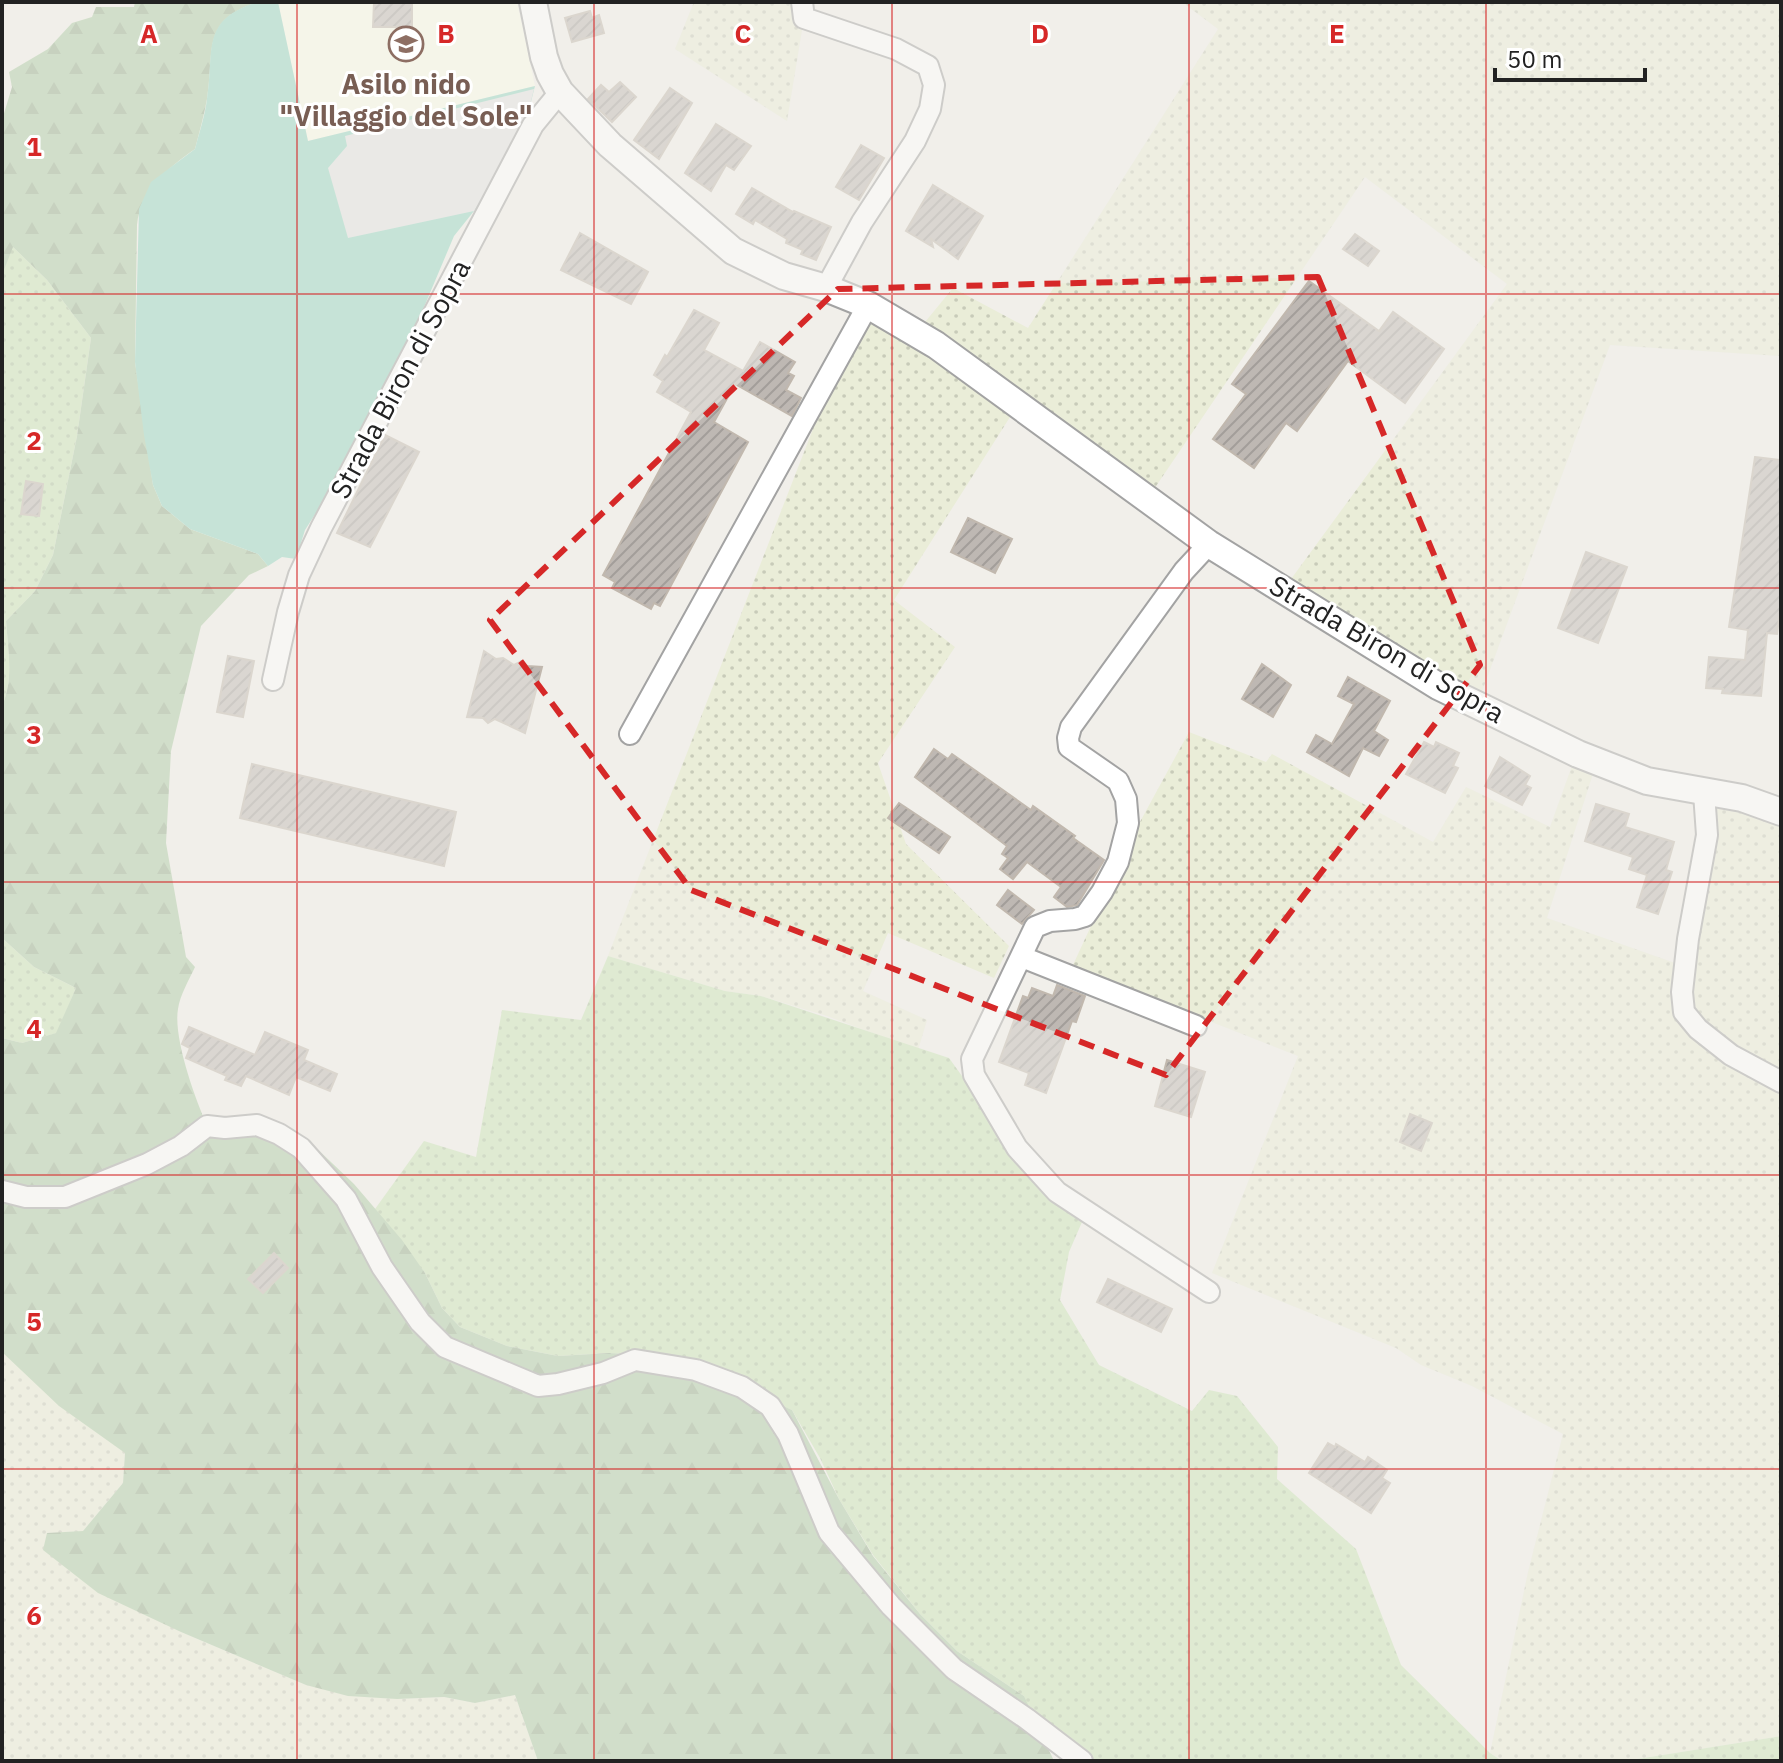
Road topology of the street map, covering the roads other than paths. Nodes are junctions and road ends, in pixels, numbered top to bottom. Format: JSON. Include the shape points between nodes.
{"nodes":[{"id":1,"x":533,"y":2,"type":"edge"},
{"id":2,"x":802,"y":2,"type":"edge"},
{"id":3,"x":560,"y":92,"type":"junction"},
{"id":4,"x":826,"y":288,"type":"junction"},
{"id":5,"x":868,"y":305,"type":"junction"},
{"id":6,"x":1209,"y":544,"type":"junction"},
{"id":7,"x":273,"y":680,"type":"dead end"},
{"id":8,"x":630,"y":734,"type":"dead end"},
{"id":9,"x":1704,"y":793,"type":"junction"},
{"id":10,"x":1780,"y":811,"type":"edge"},
{"id":11,"x":1022,"y":957,"type":"junction"},
{"id":12,"x":1196,"y":1026,"type":"dead end"},
{"id":13,"x":1781,"y":1082,"type":"edge"},
{"id":14,"x":2,"y":1191,"type":"edge"},
{"id":15,"x":1209,"y":1292,"type":"dead end"},
{"id":16,"x":1082,"y":1761,"type":"edge"}],
"edges":[{"from":1,"to":3,"type":"street","name":"Strada Biron di Sopra","via":[[544,57]]},
{"from":2,"to":4,"type":"street","via":[[804,18],[896,49],[928,66],[934,85],[915,141]]},
{"from":3,"to":4,"type":"street","name":"Strada Biron di Sopra","via":[[610,145],[733,251],[784,276]]},
{"from":3,"to":7,"type":"street","name":"Strada Biron di Sopra","via":[[533,125],[321,528],[299,575]]},
{"from":4,"to":5,"type":"street","name":"Strada Biron di Sopra"},
{"from":5,"to":6,"type":"street","name":"Strada Biron di Sopra","via":[[936,345]]},
{"from":5,"to":8,"type":"street"},
{"from":6,"to":9,"type":"street","name":"Strada Biron di Sopra","via":[[1438,686],[1578,754],[1647,781]]},
{"from":6,"to":11,"type":"street","via":[[1071,727],[1069,747],[1118,781],[1126,799],[1125,838],[1118,862],[1085,916],[1035,927]]},
{"from":9,"to":10,"type":"street","name":"Strada Biron di Sopra"},
{"from":9,"to":13,"type":"street","via":[[1707,835],[1688,939],[1684,1012],[1731,1055]]},
{"from":11,"to":12,"type":"street"},
{"from":11,"to":15,"type":"street","via":[[972,1059],[985,1095],[1017,1148],[1057,1192]]},
{"from":14,"to":16,"type":"street","via":[[65,1197],[147,1164],[207,1126],[257,1125],[279,1134],[301,1148],[346,1199],[382,1267],[420,1322],[445,1347],[538,1386],[603,1373],[635,1360],[696,1370],[742,1387],[770,1406],[788,1434],[829,1532],[891,1606],[954,1669]]}]}
